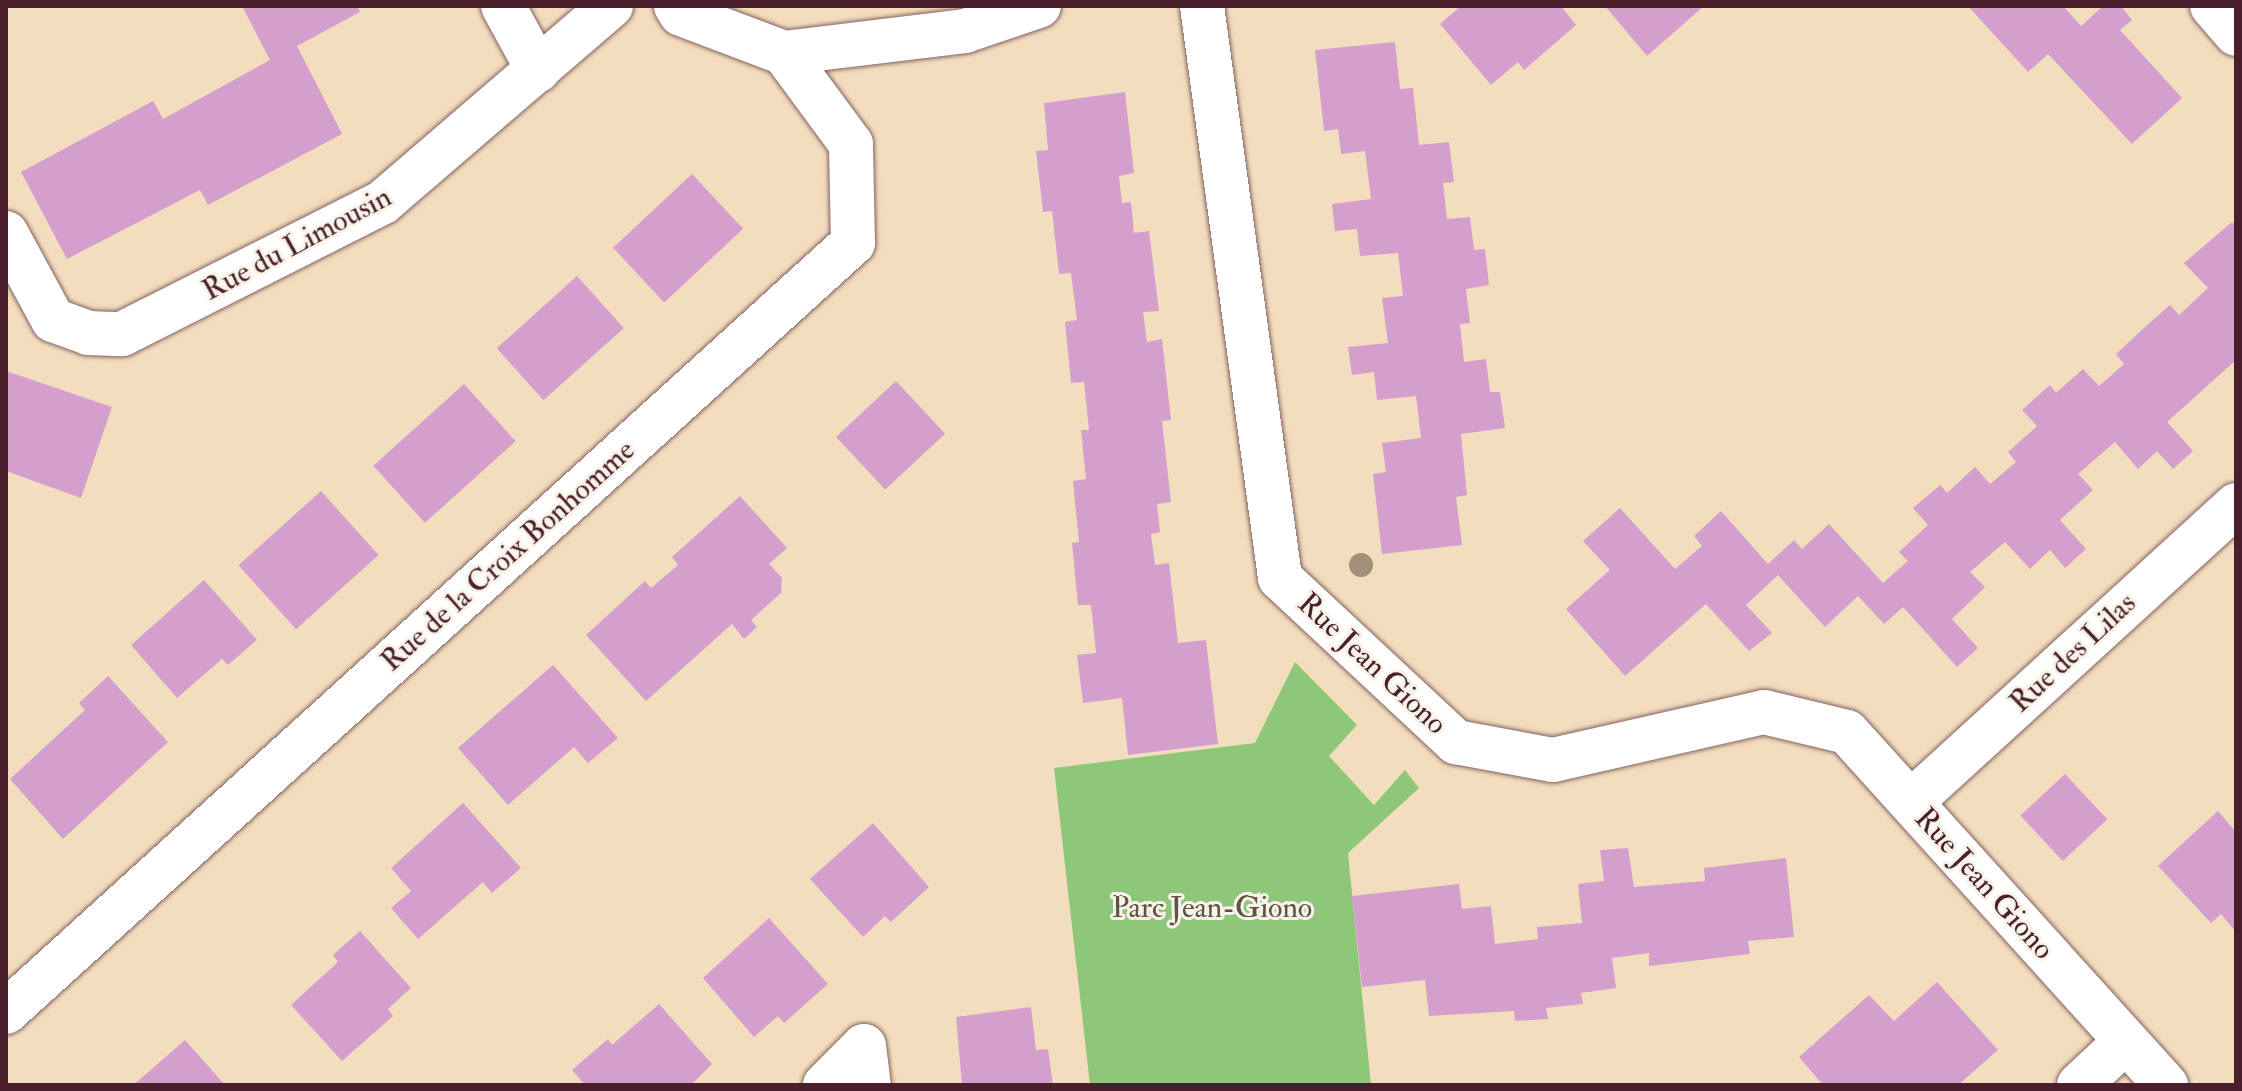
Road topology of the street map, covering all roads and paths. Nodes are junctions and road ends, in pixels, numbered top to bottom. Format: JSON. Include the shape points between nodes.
{"nodes":[{"id":1,"x":503,"y":6,"type":"edge"},
{"id":2,"x":611,"y":6,"type":"edge"},
{"id":3,"x":676,"y":6,"type":"edge"},
{"id":4,"x":1039,"y":6,"type":"edge"},
{"id":5,"x":1202,"y":6,"type":"edge"},
{"id":6,"x":2212,"y":6,"type":"edge"},
{"id":7,"x":2236,"y":34,"type":"edge"},
{"id":8,"x":784,"y":53,"type":"junction"},
{"id":9,"x":538,"y":70,"type":"junction"},
{"id":10,"x":6,"y":233,"type":"edge"},
{"id":11,"x":22,"y":300,"type":"edge"},
{"id":12,"x":2236,"y":505,"type":"edge"},
{"id":13,"x":1911,"y":802,"type":"junction"},
{"id":14,"x":6,"y":1012,"type":"edge"},
{"id":15,"x":2126,"y":1041,"type":"junction"},
{"id":16,"x":825,"y":1085,"type":"edge"},
{"id":17,"x":869,"y":1085,"type":"edge"},
{"id":18,"x":2079,"y":1085,"type":"edge"},
{"id":19,"x":2166,"y":1085,"type":"edge"}],
"edges":[{"from":1,"to":9,"type":"street"},
{"from":2,"to":9,"type":"street","name":"Rue du Limousin"},
{"from":3,"to":8,"type":"street","via":[[681,14]]},
{"from":4,"to":8,"type":"street","via":[[965,31]]},
{"from":5,"to":13,"type":"street","name":"Rue Jean Giono","via":[[1280,578],[1456,742],[1553,760],[1764,712],[1847,732]]},
{"from":6,"to":7,"type":"street"},
{"from":8,"to":14,"type":"street","name":"Rue de la Croix Bonhomme","via":[[851,144],[853,243]]},
{"from":9,"to":11,"type":"street","name":"Rue du Limousin","via":[[383,202],[122,334],[88,333],[53,320]]},
{"from":10,"to":11,"type":"street","name":"Rue du Limousin"},
{"from":12,"to":13,"type":"street","name":"Rue des Lilas"},
{"from":13,"to":15,"type":"street","name":"Rue Jean Giono"},
{"from":15,"to":18,"type":"street"},
{"from":15,"to":19,"type":"street","name":"Rue Jean Giono"},
{"from":16,"to":17,"type":"street","via":[[864,1046]]}]}
